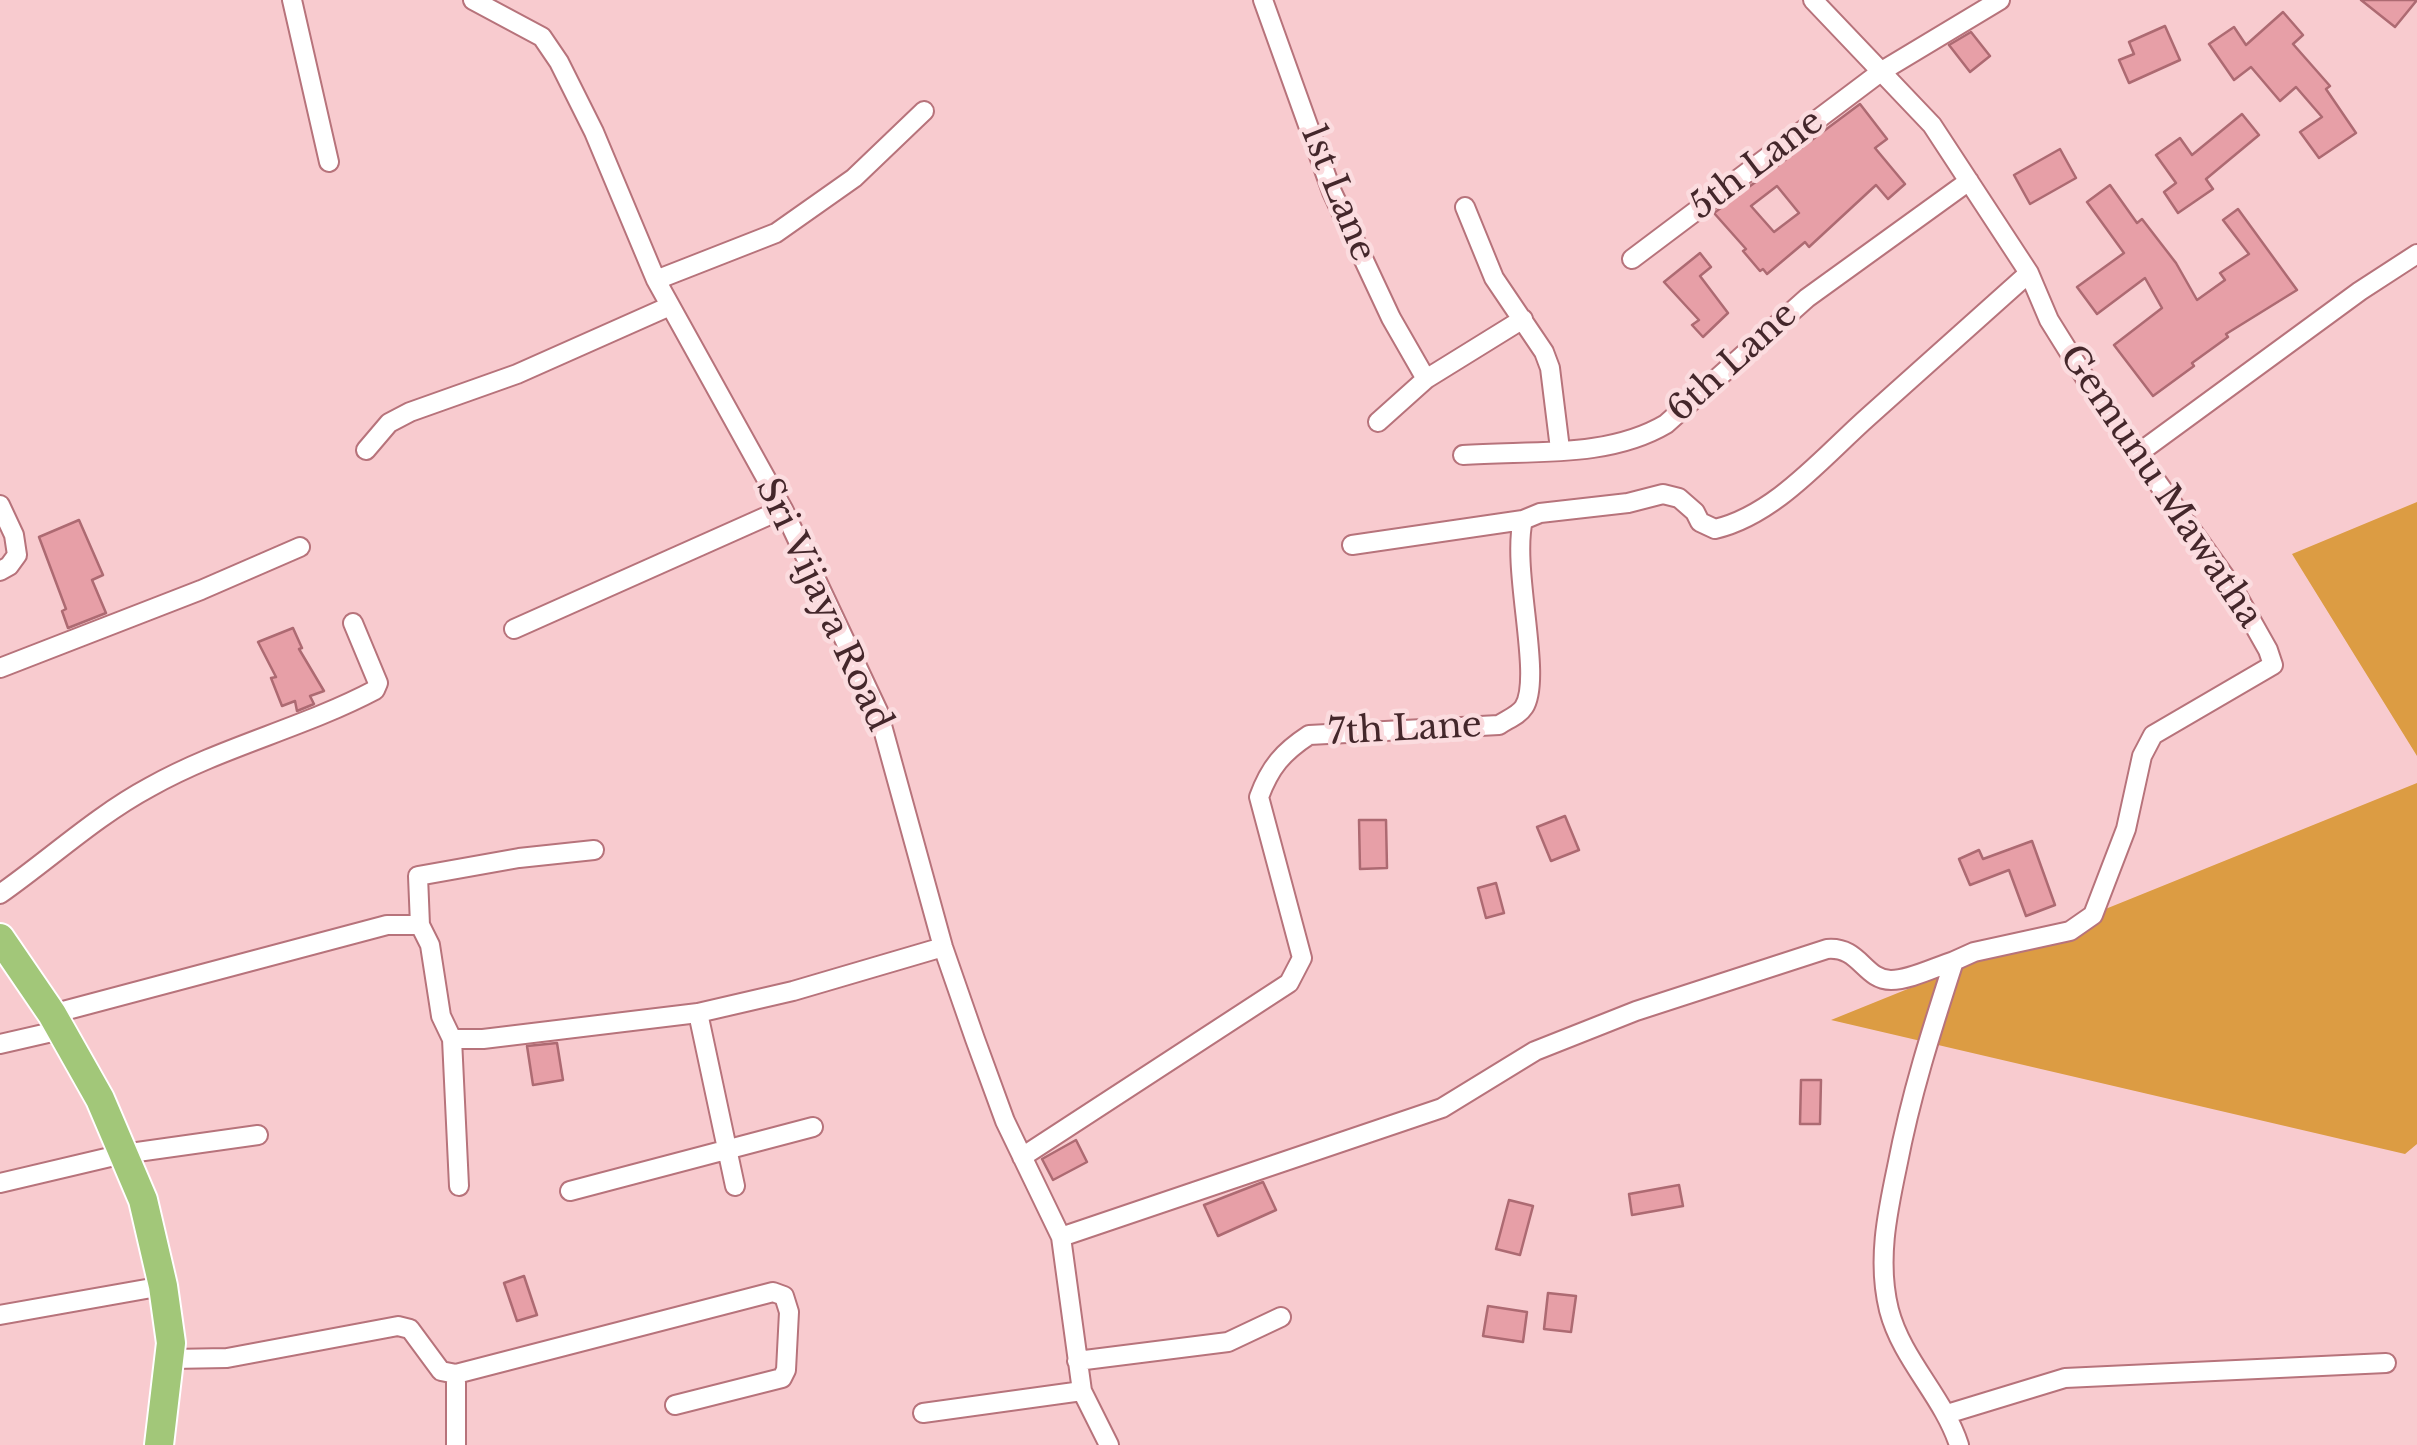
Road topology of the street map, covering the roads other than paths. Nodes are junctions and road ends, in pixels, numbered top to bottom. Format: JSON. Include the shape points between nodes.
{"nodes":[{"id":1,"x":292,"y":0,"type":"edge"},
{"id":2,"x":474,"y":0,"type":"edge"},
{"id":3,"x":1263,"y":0,"type":"edge"},
{"id":4,"x":1813,"y":0,"type":"edge"},
{"id":5,"x":2000,"y":0,"type":"edge"},
{"id":6,"x":1882,"y":71,"type":"junction"},
{"id":7,"x":924,"y":111,"type":"dead end"},
{"id":8,"x":329,"y":162,"type":"dead end"},
{"id":9,"x":1969,"y":181,"type":"junction"},
{"id":10,"x":1465,"y":207,"type":"dead end"},
{"id":11,"x":2417,"y":254,"type":"edge"},
{"id":12,"x":1632,"y":259,"type":"dead end"},
{"id":13,"x":2029,"y":274,"type":"junction"},
{"id":14,"x":656,"y":280,"type":"junction"},
{"id":15,"x":670,"y":306,"type":"junction"},
{"id":16,"x":1522,"y":319,"type":"junction"},
{"id":17,"x":1426,"y":379,"type":"junction"},
{"id":18,"x":1378,"y":422,"type":"dead end"},
{"id":19,"x":1560,"y":449,"type":"junction"},
{"id":20,"x":366,"y":450,"type":"dead end"},
{"id":21,"x":1463,"y":455,"type":"dead end"},
{"id":22,"x":2136,"y":455,"type":"junction"},
{"id":23,"x":0,"y":505,"type":"edge"},
{"id":24,"x":783,"y":510,"type":"junction"},
{"id":25,"x":1523,"y":520,"type":"junction"},
{"id":26,"x":1352,"y":545,"type":"dead end"},
{"id":27,"x":300,"y":546,"type":"dead end"},
{"id":28,"x":0,"y":571,"type":"edge"},
{"id":29,"x":353,"y":623,"type":"dead end"},
{"id":30,"x":514,"y":629,"type":"dead end"},
{"id":31,"x":0,"y":668,"type":"edge"},
{"id":32,"x":594,"y":850,"type":"dead end"},
{"id":33,"x":0,"y":894,"type":"edge"},
{"id":34,"x":420,"y":924,"type":"junction"},
{"id":35,"x":0,"y":938,"type":"edge"},
{"id":36,"x":943,"y":946,"type":"junction"},
{"id":37,"x":1954,"y":962,"type":"junction"},
{"id":38,"x":698,"y":1014,"type":"junction"},
{"id":39,"x":56,"y":1022,"type":"junction"},
{"id":40,"x":452,"y":1039,"type":"junction"},
{"id":41,"x":0,"y":1044,"type":"edge"},
{"id":42,"x":812,"y":1127,"type":"dead end"},
{"id":43,"x":258,"y":1135,"type":"dead end"},
{"id":44,"x":728,"y":1151,"type":"junction"},
{"id":45,"x":123,"y":1154,"type":"junction"},
{"id":46,"x":1022,"y":1157,"type":"junction"},
{"id":47,"x":0,"y":1184,"type":"edge"},
{"id":48,"x":459,"y":1186,"type":"dead end"},
{"id":49,"x":735,"y":1186,"type":"dead end"},
{"id":50,"x":570,"y":1191,"type":"dead end"},
{"id":51,"x":1061,"y":1237,"type":"junction"},
{"id":52,"x":163,"y":1286,"type":"junction"},
{"id":53,"x":0,"y":1314,"type":"edge"},
{"id":54,"x":1280,"y":1317,"type":"dead end"},
{"id":55,"x":171,"y":1359,"type":"junction"},
{"id":56,"x":1076,"y":1361,"type":"junction"},
{"id":57,"x":2386,"y":1363,"type":"dead end"},
{"id":58,"x":456,"y":1374,"type":"junction"},
{"id":59,"x":1082,"y":1391,"type":"junction"},
{"id":60,"x":676,"y":1405,"type":"dead end"},
{"id":61,"x":923,"y":1413,"type":"dead end"},
{"id":62,"x":1947,"y":1414,"type":"junction"},
{"id":63,"x":159,"y":1445,"type":"edge"},
{"id":64,"x":456,"y":1445,"type":"edge"},
{"id":65,"x":1109,"y":1445,"type":"edge"},
{"id":66,"x":1959,"y":1445,"type":"edge"}],
"edges":[{"from":1,"to":8,"type":"street"},
{"from":2,"to":14,"type":"street","name":"Sri Vijaya Road","via":[[542,37],[594,132]]},
{"from":3,"to":17,"type":"street","name":"1st Lane","via":[[1332,192]]},
{"from":4,"to":6,"type":"street","name":"Gemunu Mawatha"},
{"from":5,"to":6,"type":"street","name":"5th Lane"},
{"from":6,"to":9,"type":"street","name":"Gemunu Mawatha","via":[[1932,124]]},
{"from":6,"to":12,"type":"street","name":"5th Lane"},
{"from":7,"to":14,"type":"street","via":[[854,178],[776,234]]},
{"from":9,"to":13,"type":"street","name":"Gemunu Mawatha"},
{"from":9,"to":19,"type":"street","name":"6th Lane","via":[[1807,298],[1666,424],[1620,444]]},
{"from":10,"to":16,"type":"street","via":[[1494,278]]},
{"from":11,"to":22,"type":"street"},
{"from":13,"to":22,"type":"street","name":"Gemunu Mawatha","via":[[2049,320]]},
{"from":13,"to":25,"type":"street","via":[[1811,468],[1736,524],[1715,529],[1679,498],[1663,494]]},
{"from":14,"to":15,"type":"street","name":"Sri Vijaya Road"},
{"from":15,"to":20,"type":"street","via":[[517,374],[410,412],[389,423]]},
{"from":15,"to":24,"type":"street","name":"Sri Vijaya Road"},
{"from":16,"to":17,"type":"street"},
{"from":16,"to":19,"type":"street","via":[[1550,368]]},
{"from":17,"to":18,"type":"street"},
{"from":19,"to":21,"type":"street","name":"6th Lane"},
{"from":22,"to":37,"type":"street","name":"Gemunu Mawatha","via":[[2232,588],[2273,665],[2153,734],[2094,914],[2070,931]]},
{"from":23,"to":28,"type":"street","via":[[17,554]]},
{"from":24,"to":30,"type":"street"},
{"from":24,"to":36,"type":"street","name":"Sri Vijaya Road","via":[[878,711]]},
{"from":25,"to":26,"type":"street"},
{"from":25,"to":46,"type":"street","name":"7th Lane","via":[[1520,580],[1532,688],[1523,710],[1499,724],[1310,735],[1286,751],[1259,797],[1302,958],[1289,983]]},
{"from":27,"to":31,"type":"street"},
{"from":29,"to":33,"type":"street","via":[[378,683],[374,690],[148,787]]},
{"from":32,"to":34,"type":"street","via":[[423,872],[416,882]]},
{"from":34,"to":39,"type":"street","via":[[387,925]]},
{"from":34,"to":40,"type":"street","via":[[430,945],[440,1016]]},
{"from":35,"to":39,"type":"main road"},
{"from":36,"to":38,"type":"street"},
{"from":36,"to":46,"type":"street","name":"Sri Vijaya Road"},
{"from":37,"to":51,"type":"street","via":[[1892,980],[1850,951],[1827,948],[1535,1052],[1442,1108]]},
{"from":37,"to":62,"type":"street","via":[[1912,1090],[1884,1244],[1889,1310],[1902,1344]]},
{"from":38,"to":40,"type":"street"},
{"from":38,"to":44,"type":"street"},
{"from":39,"to":41,"type":"street"},
{"from":39,"to":45,"type":"main road"},
{"from":40,"to":48,"type":"street"},
{"from":42,"to":44,"type":"street"},
{"from":43,"to":45,"type":"street"},
{"from":44,"to":49,"type":"street"},
{"from":44,"to":50,"type":"street"},
{"from":45,"to":47,"type":"street"},
{"from":45,"to":52,"type":"main road","via":[[143,1200]]},
{"from":46,"to":51,"type":"street","name":"Sri Vijaya Road"},
{"from":51,"to":56,"type":"street","name":"Sri Vijaya Road"},
{"from":52,"to":53,"type":"street"},
{"from":52,"to":55,"type":"main road"},
{"from":54,"to":56,"type":"street","via":[[1228,1342]]},
{"from":55,"to":58,"type":"street","via":[[227,1358],[398,1326],[410,1329],[441,1371]]},
{"from":55,"to":63,"type":"main road"},
{"from":56,"to":59,"type":"street","name":"Sri Vijaya Road"},
{"from":57,"to":62,"type":"street","via":[[2065,1378]]},
{"from":58,"to":60,"type":"street","via":[[773,1292],[784,1296],[789,1312],[782,1378]]},
{"from":58,"to":64,"type":"street"},
{"from":59,"to":61,"type":"street"},
{"from":59,"to":65,"type":"street","name":"Sri Vijaya Road"},
{"from":62,"to":66,"type":"street"}]}
